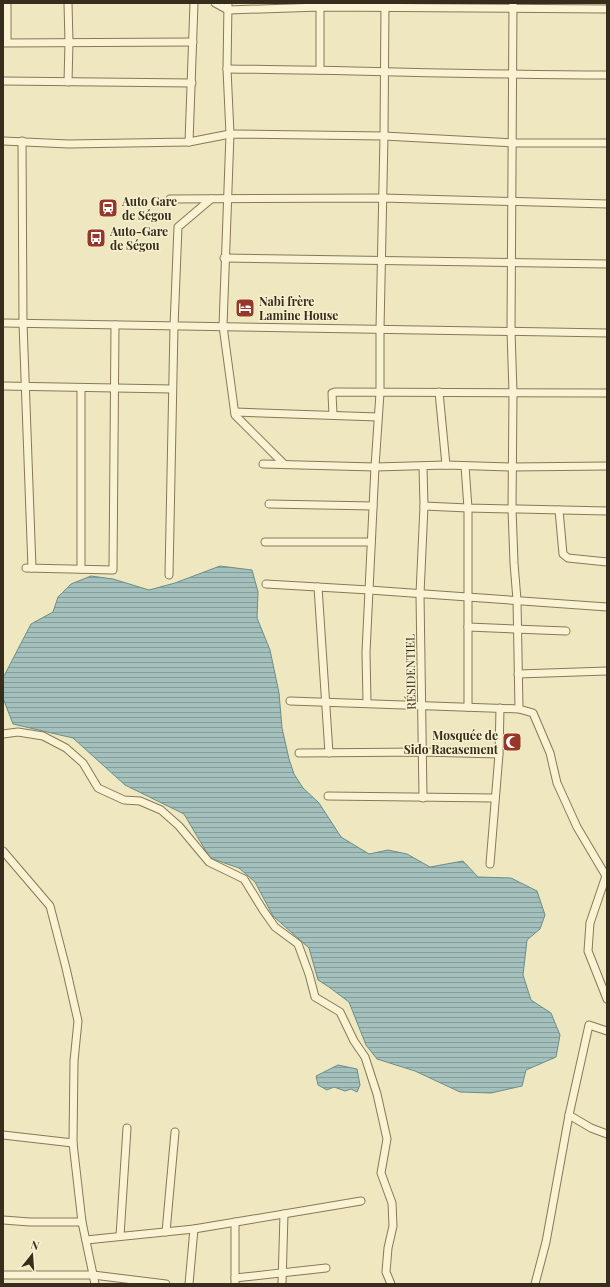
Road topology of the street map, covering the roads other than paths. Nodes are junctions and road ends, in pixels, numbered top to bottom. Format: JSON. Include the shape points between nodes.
{"nodes":[{"id":1,"x":6,"y":3,"type":"edge"},
{"id":2,"x":68,"y":3,"type":"edge"},
{"id":3,"x":194,"y":3,"type":"edge"},
{"id":4,"x":215,"y":3,"type":"edge"},
{"id":5,"x":385,"y":5,"type":"edge"},
{"id":6,"x":228,"y":6,"type":"edge"},
{"id":7,"x":513,"y":6,"type":"edge"},
{"id":8,"x":320,"y":7,"type":"junction"},
{"id":9,"x":607,"y":9,"type":"edge"},
{"id":10,"x":5,"y":42,"type":"edge"},
{"id":11,"x":69,"y":42,"type":"junction"},
{"id":12,"x":193,"y":42,"type":"junction"},
{"id":13,"x":227,"y":69,"type":"junction"},
{"id":14,"x":320,"y":70,"type":"junction"},
{"id":15,"x":384,"y":71,"type":"junction"},
{"id":16,"x":513,"y":75,"type":"junction"},
{"id":17,"x":607,"y":75,"type":"edge"},
{"id":18,"x":3,"y":81,"type":"edge"},
{"id":19,"x":68,"y":82,"type":"junction"},
{"id":20,"x":192,"y":83,"type":"junction"},
{"id":21,"x":230,"y":134,"type":"junction"},
{"id":22,"x":384,"y":136,"type":"junction"},
{"id":23,"x":3,"y":141,"type":"edge"},
{"id":24,"x":22,"y":141,"type":"junction"},
{"id":25,"x":190,"y":142,"type":"junction"},
{"id":26,"x":513,"y":143,"type":"junction"},
{"id":27,"x":607,"y":143,"type":"edge"},
{"id":28,"x":382,"y":198,"type":"junction"},
{"id":29,"x":170,"y":199,"type":"dead end"},
{"id":30,"x":211,"y":199,"type":"junction"},
{"id":31,"x":228,"y":199,"type":"junction"},
{"id":32,"x":513,"y":202,"type":"junction"},
{"id":33,"x":607,"y":204,"type":"edge"},
{"id":34,"x":224,"y":258,"type":"junction"},
{"id":35,"x":382,"y":261,"type":"junction"},
{"id":36,"x":513,"y":263,"type":"junction"},
{"id":37,"x":607,"y":264,"type":"edge"},
{"id":38,"x":3,"y":323,"type":"edge"},
{"id":39,"x":23,"y":323,"type":"junction"},
{"id":40,"x":115,"y":325,"type":"junction"},
{"id":41,"x":174,"y":326,"type":"junction"},
{"id":42,"x":223,"y":326,"type":"junction"},
{"id":43,"x":380,"y":329,"type":"junction"},
{"id":44,"x":511,"y":332,"type":"junction"},
{"id":45,"x":607,"y":332,"type":"edge"},
{"id":46,"x":3,"y":386,"type":"edge"},
{"id":47,"x":25,"y":386,"type":"junction"},
{"id":48,"x":81,"y":388,"type":"junction"},
{"id":49,"x":116,"y":388,"type":"junction"},
{"id":50,"x":172,"y":390,"type":"junction"},
{"id":51,"x":439,"y":392,"type":"junction"},
{"id":52,"x":380,"y":393,"type":"junction"},
{"id":53,"x":513,"y":393,"type":"junction"},
{"id":54,"x":607,"y":393,"type":"edge"},
{"id":55,"x":235,"y":412,"type":"junction"},
{"id":56,"x":333,"y":415,"type":"junction"},
{"id":57,"x":378,"y":417,"type":"junction"},
{"id":58,"x":263,"y":464,"type":"dead end"},
{"id":59,"x":284,"y":464,"type":"junction"},
{"id":60,"x":446,"y":465,"type":"junction"},
{"id":61,"x":466,"y":466,"type":"junction"},
{"id":62,"x":607,"y":466,"type":"edge"},
{"id":63,"x":375,"y":467,"type":"junction"},
{"id":64,"x":423,"y":467,"type":"junction"},
{"id":65,"x":512,"y":467,"type":"junction"},
{"id":66,"x":269,"y":504,"type":"dead end"},
{"id":67,"x":373,"y":506,"type":"junction"},
{"id":68,"x":424,"y":506,"type":"junction"},
{"id":69,"x":468,"y":508,"type":"junction"},
{"id":70,"x":512,"y":509,"type":"junction"},
{"id":71,"x":559,"y":510,"type":"junction"},
{"id":72,"x":607,"y":511,"type":"edge"},
{"id":73,"x":265,"y":542,"type":"dead end"},
{"id":74,"x":371,"y":542,"type":"junction"},
{"id":75,"x":607,"y":562,"type":"edge"},
{"id":76,"x":81,"y":569,"type":"junction"},
{"id":77,"x":169,"y":575,"type":"dead end"},
{"id":78,"x":266,"y":584,"type":"dead end"},
{"id":79,"x":318,"y":587,"type":"junction"},
{"id":80,"x":369,"y":590,"type":"junction"},
{"id":81,"x":420,"y":594,"type":"junction"},
{"id":82,"x":468,"y":598,"type":"junction"},
{"id":83,"x":516,"y":600,"type":"junction"},
{"id":84,"x":607,"y":607,"type":"edge"},
{"id":85,"x":468,"y":627,"type":"junction"},
{"id":86,"x":517,"y":630,"type":"junction"},
{"id":87,"x":566,"y":631,"type":"dead end"},
{"id":88,"x":607,"y":671,"type":"edge"},
{"id":89,"x":518,"y":674,"type":"junction"},
{"id":90,"x":290,"y":701,"type":"dead end"},
{"id":91,"x":326,"y":702,"type":"junction"},
{"id":92,"x":367,"y":703,"type":"junction"},
{"id":93,"x":422,"y":705,"type":"junction"},
{"id":94,"x":468,"y":707,"type":"junction"},
{"id":95,"x":500,"y":708,"type":"junction"},
{"id":96,"x":519,"y":709,"type":"junction"},
{"id":97,"x":3,"y":734,"type":"edge"},
{"id":98,"x":299,"y":752,"type":"dead end"},
{"id":99,"x":422,"y":752,"type":"junction"},
{"id":100,"x":329,"y":753,"type":"junction"},
{"id":101,"x":499,"y":754,"type":"junction"},
{"id":102,"x":328,"y":796,"type":"dead end"},
{"id":103,"x":423,"y":798,"type":"junction"},
{"id":104,"x":495,"y":798,"type":"junction"},
{"id":105,"x":3,"y":851,"type":"edge"},
{"id":106,"x":490,"y":864,"type":"dead end"},
{"id":107,"x":607,"y":999,"type":"edge"},
{"id":108,"x":607,"y":1031,"type":"edge"},
{"id":109,"x":569,"y":1115,"type":"junction"},
{"id":110,"x":127,"y":1128,"type":"dead end"},
{"id":111,"x":175,"y":1132,"type":"dead end"},
{"id":112,"x":607,"y":1134,"type":"edge"},
{"id":113,"x":3,"y":1135,"type":"edge"},
{"id":114,"x":73,"y":1143,"type":"junction"},
{"id":115,"x":361,"y":1201,"type":"dead end"},
{"id":116,"x":284,"y":1214,"type":"junction"},
{"id":117,"x":3,"y":1220,"type":"edge"},
{"id":118,"x":82,"y":1222,"type":"junction"},
{"id":119,"x":235,"y":1222,"type":"junction"},
{"id":120,"x":194,"y":1229,"type":"junction"},
{"id":121,"x":166,"y":1232,"type":"junction"},
{"id":122,"x":120,"y":1236,"type":"junction"},
{"id":123,"x":86,"y":1240,"type":"junction"},
{"id":124,"x":326,"y":1268,"type":"dead end"},
{"id":125,"x":283,"y":1273,"type":"junction"},
{"id":126,"x":3,"y":1275,"type":"edge"},
{"id":127,"x":93,"y":1275,"type":"junction"},
{"id":128,"x":235,"y":1281,"type":"edge"},
{"id":129,"x":95,"y":1284,"type":"edge"},
{"id":130,"x":166,"y":1284,"type":"edge"},
{"id":131,"x":190,"y":1284,"type":"edge"},
{"id":132,"x":282,"y":1284,"type":"edge"},
{"id":133,"x":391,"y":1284,"type":"edge"},
{"id":134,"x":535,"y":1284,"type":"edge"}],
"edges":[{"from":1,"to":10,"type":"street"},
{"from":2,"to":11,"type":"street"},
{"from":3,"to":12,"type":"street"},
{"from":4,"to":6,"type":"street"},
{"from":5,"to":7,"type":"street"},
{"from":5,"to":8,"type":"street"},
{"from":5,"to":15,"type":"street"},
{"from":6,"to":8,"type":"street"},
{"from":6,"to":13,"type":"street"},
{"from":7,"to":9,"type":"street"},
{"from":7,"to":16,"type":"street"},
{"from":8,"to":14,"type":"street"},
{"from":10,"to":11,"type":"street"},
{"from":11,"to":12,"type":"street"},
{"from":11,"to":19,"type":"street"},
{"from":12,"to":20,"type":"street"},
{"from":13,"to":14,"type":"street"},
{"from":13,"to":21,"type":"street"},
{"from":14,"to":15,"type":"street"},
{"from":15,"to":16,"type":"street"},
{"from":15,"to":22,"type":"street"},
{"from":16,"to":17,"type":"street"},
{"from":16,"to":26,"type":"street"},
{"from":18,"to":19,"type":"street"},
{"from":19,"to":20,"type":"street"},
{"from":20,"to":25,"type":"street"},
{"from":21,"to":22,"type":"street"},
{"from":21,"to":25,"type":"street"},
{"from":21,"to":31,"type":"street"},
{"from":22,"to":26,"type":"street"},
{"from":22,"to":28,"type":"street"},
{"from":23,"to":24,"type":"street"},
{"from":24,"to":25,"type":"street","via":[[68,144]]},
{"from":24,"to":39,"type":"street"},
{"from":26,"to":27,"type":"street"},
{"from":26,"to":32,"type":"street"},
{"from":28,"to":31,"type":"street"},
{"from":28,"to":32,"type":"street"},
{"from":28,"to":35,"type":"street"},
{"from":29,"to":30,"type":"street"},
{"from":30,"to":31,"type":"street"},
{"from":30,"to":41,"type":"street","via":[[178,227]]},
{"from":31,"to":34,"type":"street"},
{"from":32,"to":33,"type":"street"},
{"from":32,"to":36,"type":"street"},
{"from":34,"to":35,"type":"street"},
{"from":34,"to":42,"type":"street"},
{"from":35,"to":36,"type":"street"},
{"from":35,"to":43,"type":"street"},
{"from":36,"to":37,"type":"street"},
{"from":36,"to":44,"type":"street"},
{"from":38,"to":39,"type":"street"},
{"from":39,"to":40,"type":"street"},
{"from":39,"to":47,"type":"street"},
{"from":40,"to":41,"type":"street"},
{"from":40,"to":49,"type":"street"},
{"from":41,"to":42,"type":"street"},
{"from":41,"to":50,"type":"street"},
{"from":42,"to":43,"type":"street"},
{"from":42,"to":55,"type":"street"},
{"from":43,"to":44,"type":"street"},
{"from":43,"to":52,"type":"street"},
{"from":44,"to":45,"type":"street"},
{"from":44,"to":53,"type":"street"},
{"from":46,"to":47,"type":"street"},
{"from":47,"to":48,"type":"street"},
{"from":47,"to":76,"type":"street","via":[[29,568]]},
{"from":48,"to":49,"type":"street"},
{"from":48,"to":76,"type":"street"},
{"from":49,"to":50,"type":"street"},
{"from":49,"to":76,"type":"street","via":[[113,570]]},
{"from":50,"to":77,"type":"street"},
{"from":51,"to":52,"type":"street"},
{"from":51,"to":53,"type":"street"},
{"from":51,"to":60,"type":"street"},
{"from":52,"to":56,"type":"street","via":[[332,393]]},
{"from":52,"to":57,"type":"street"},
{"from":53,"to":54,"type":"street"},
{"from":53,"to":65,"type":"street"},
{"from":55,"to":56,"type":"street"},
{"from":55,"to":59,"type":"street"},
{"from":56,"to":57,"type":"street"},
{"from":57,"to":63,"type":"street"},
{"from":58,"to":59,"type":"street"},
{"from":59,"to":63,"type":"street"},
{"from":60,"to":61,"type":"street"},
{"from":60,"to":64,"type":"street"},
{"from":61,"to":65,"type":"street"},
{"from":61,"to":69,"type":"street"},
{"from":62,"to":65,"type":"street"},
{"from":63,"to":64,"type":"street"},
{"from":63,"to":67,"type":"street"},
{"from":64,"to":68,"type":"street","name":"RÉSIDENTIEL"},
{"from":65,"to":70,"type":"street"},
{"from":66,"to":67,"type":"street"},
{"from":67,"to":74,"type":"street"},
{"from":68,"to":69,"type":"street"},
{"from":68,"to":81,"type":"street","name":"RÉSIDENTIEL"},
{"from":69,"to":70,"type":"street"},
{"from":69,"to":82,"type":"street"},
{"from":70,"to":71,"type":"street"},
{"from":70,"to":83,"type":"street"},
{"from":71,"to":72,"type":"street"},
{"from":71,"to":75,"type":"street","via":[[563,554],[568,558]]},
{"from":73,"to":74,"type":"street"},
{"from":74,"to":80,"type":"street"},
{"from":78,"to":79,"type":"street"},
{"from":79,"to":80,"type":"street"},
{"from":79,"to":91,"type":"street"},
{"from":80,"to":81,"type":"street"},
{"from":80,"to":92,"type":"street"},
{"from":81,"to":82,"type":"street"},
{"from":81,"to":93,"type":"street","name":"RÉSIDENTIEL"},
{"from":82,"to":83,"type":"street"},
{"from":82,"to":85,"type":"street"},
{"from":83,"to":84,"type":"street"},
{"from":83,"to":86,"type":"street"},
{"from":85,"to":86,"type":"street"},
{"from":85,"to":94,"type":"street"},
{"from":86,"to":87,"type":"street"},
{"from":86,"to":89,"type":"street"},
{"from":88,"to":89,"type":"street"},
{"from":89,"to":96,"type":"street"},
{"from":90,"to":91,"type":"street"},
{"from":91,"to":92,"type":"street"},
{"from":91,"to":100,"type":"street"},
{"from":92,"to":93,"type":"street"},
{"from":93,"to":94,"type":"street"},
{"from":93,"to":99,"type":"street","name":"RÉSIDENTIEL"},
{"from":94,"to":95,"type":"street"},
{"from":95,"to":96,"type":"street"},
{"from":95,"to":101,"type":"street"},
{"from":96,"to":107,"type":"street","via":[[533,714],[550,753],[557,783],[577,827],[606,876],[590,923],[588,951]]},
{"from":97,"to":133,"type":"street","via":[[18,732],[44,736],[66,748],[83,763],[98,788],[124,800],[140,801],[161,810],[179,826],[209,862],[244,879],[276,927],[298,944],[315,997],[340,1012],[365,1057],[376,1094],[387,1139],[381,1173],[392,1203],[393,1226],[386,1272]]},
{"from":98,"to":100,"type":"street"},
{"from":99,"to":100,"type":"street"},
{"from":99,"to":101,"type":"street"},
{"from":99,"to":103,"type":"street","name":"RÉSIDENTIEL"},
{"from":101,"to":104,"type":"street"},
{"from":102,"to":103,"type":"street"},
{"from":103,"to":104,"type":"street"},
{"from":104,"to":106,"type":"street"},
{"from":105,"to":114,"type":"street","via":[[50,906],[66,968],[78,1021],[74,1061]]},
{"from":108,"to":109,"type":"street","via":[[589,1025]]},
{"from":109,"to":112,"type":"street","via":[[590,1128]]},
{"from":109,"to":134,"type":"street","via":[[546,1242]]},
{"from":110,"to":122,"type":"street"},
{"from":111,"to":121,"type":"street"},
{"from":113,"to":114,"type":"street"},
{"from":114,"to":118,"type":"street"},
{"from":115,"to":116,"type":"street"},
{"from":116,"to":119,"type":"street"},
{"from":116,"to":125,"type":"street"},
{"from":117,"to":118,"type":"street"},
{"from":118,"to":123,"type":"street"},
{"from":119,"to":120,"type":"street"},
{"from":119,"to":128,"type":"street"},
{"from":120,"to":121,"type":"street"},
{"from":120,"to":131,"type":"street"},
{"from":121,"to":122,"type":"street"},
{"from":122,"to":123,"type":"street"},
{"from":123,"to":127,"type":"street"},
{"from":124,"to":125,"type":"street"},
{"from":125,"to":128,"type":"street"},
{"from":125,"to":132,"type":"street"},
{"from":126,"to":127,"type":"street"},
{"from":127,"to":129,"type":"street"},
{"from":127,"to":130,"type":"street"}]}
